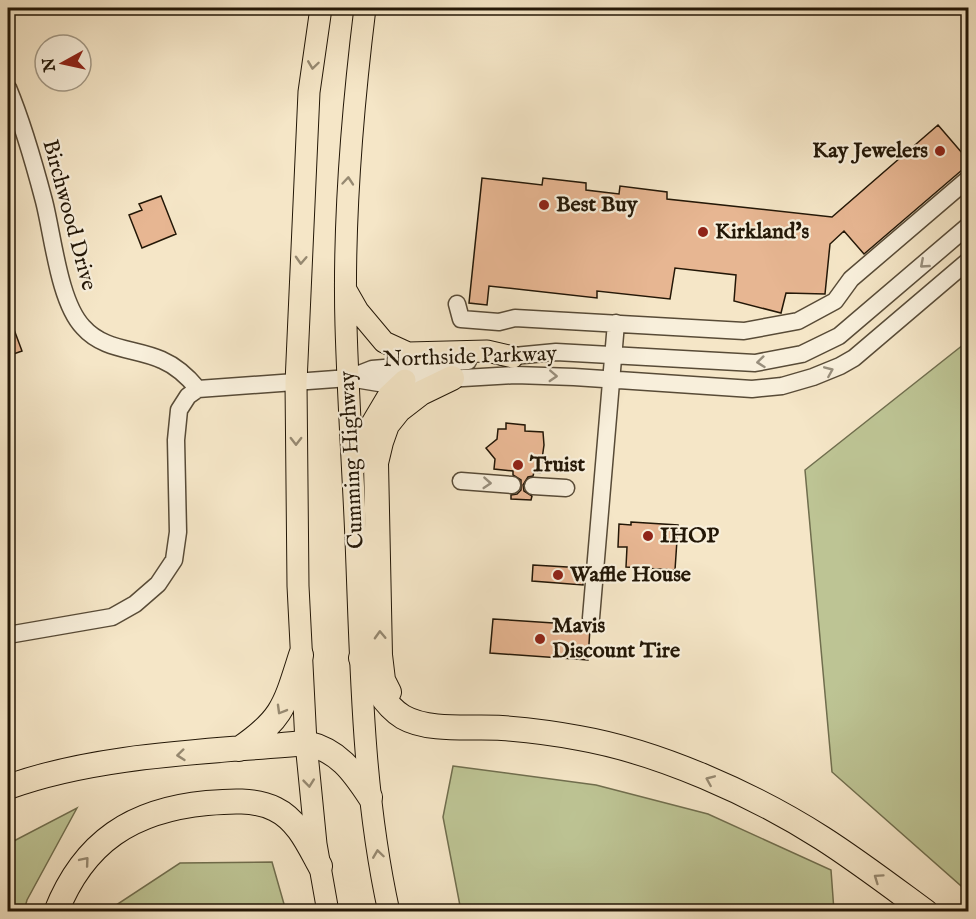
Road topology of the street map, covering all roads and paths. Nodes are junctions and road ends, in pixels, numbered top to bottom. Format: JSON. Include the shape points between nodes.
{"nodes":[{"id":1,"x":321,"y":8,"type":"edge"},
{"id":2,"x":365,"y":8,"type":"edge"},
{"id":3,"x":373,"y":8,"type":"edge"},
{"id":4,"x":358,"y":67,"type":"junction"},
{"id":5,"x":8,"y":88,"type":"edge"},
{"id":6,"x":969,"y":179,"type":"edge"},
{"id":7,"x":969,"y":226,"type":"edge"},
{"id":8,"x":969,"y":261,"type":"edge"},
{"id":9,"x":346,"y":290,"type":"junction"},
{"id":10,"x":457,"y":304,"type":"dead end"},
{"id":11,"x":616,"y":323,"type":"junction"},
{"id":12,"x":613,"y":355,"type":"junction"},
{"id":13,"x":513,"y":357,"type":"junction"},
{"id":14,"x":349,"y":378,"type":"junction"},
{"id":15,"x":452,"y":378,"type":"junction"},
{"id":16,"x":611,"y":379,"type":"junction"},
{"id":17,"x":405,"y":380,"type":"junction"},
{"id":18,"x":296,"y":383,"type":"junction"},
{"id":19,"x":198,"y":388,"type":"junction"},
{"id":20,"x":353,"y":470,"type":"junction"},
{"id":21,"x":461,"y":481,"type":"dead end"},
{"id":22,"x":512,"y":485,"type":"dead end"},
{"id":23,"x":532,"y":486,"type":"dead end"},
{"id":24,"x":566,"y":488,"type":"dead end"},
{"id":25,"x":591,"y":618,"type":"dead end"},
{"id":26,"x":8,"y":635,"type":"edge"},
{"id":27,"x":301,"y":655,"type":"junction"},
{"id":28,"x":361,"y":658,"type":"junction"},
{"id":29,"x":504,"y":729,"type":"junction"},
{"id":30,"x":306,"y":743,"type":"junction"},
{"id":31,"x":239,"y":749,"type":"junction"},
{"id":32,"x":8,"y":787,"type":"edge"},
{"id":33,"x":370,"y":797,"type":"junction"},
{"id":34,"x":320,"y":866,"type":"junction"},
{"id":35,"x":56,"y":912,"type":"edge"},
{"id":36,"x":328,"y":912,"type":"edge"},
{"id":37,"x":389,"y":912,"type":"edge"},
{"id":38,"x":926,"y":912,"type":"edge"}],
"edges":[{"from":1,"to":18,"type":"main road","one_way":true,"via":[[309,92]]},
{"from":2,"to":4,"type":"main road","name":"Cumming Highway"},
{"from":3,"to":4,"type":"main road"},
{"from":9,"to":4,"type":"main road","name":"Cumming Highway","one_way":true,"via":[[348,192]]},
{"from":5,"to":19,"type":"street","name":"Birchwood Drive","via":[[39,184],[73,313],[83,328],[99,340],[162,360]]},
{"from":6,"to":11,"type":"street","via":[[851,279],[835,302],[798,321],[744,331]]},
{"from":7,"to":12,"type":"street","name":"Northside Parkway","one_way":true,"via":[[853,325],[802,354],[755,363]]},
{"from":16,"to":8,"type":"street","name":"Northside Parkway","one_way":true,"via":[[752,389],[813,377],[854,358]]},
{"from":9,"to":13,"type":"main road","via":[[384,342],[408,353],[487,351]]},
{"from":9,"to":14,"type":"main road","name":"Cumming Highway"},
{"from":10,"to":11,"type":"street","via":[[461,319]]},
{"from":11,"to":12,"type":"street"},
{"from":12,"to":13,"type":"street","name":"Northside Parkway","via":[[556,352]]},
{"from":12,"to":16,"type":"street"},
{"from":13,"to":14,"type":"street","name":"Northside Parkway","via":[[372,369]]},
{"from":14,"to":17,"type":"street","name":"Northside Parkway","via":[[379,383]]},
{"from":14,"to":18,"type":"street"},
{"from":14,"to":20,"type":"main road","name":"Cumming Highway"},
{"from":15,"to":16,"type":"street","name":"Northside Parkway","one_way":true,"via":[[515,375]]},
{"from":15,"to":17,"type":"street","name":"Northside Parkway"},
{"from":29,"to":15,"type":"highway","one_way":true,"via":[[490,720],[471,716],[415,712],[391,696],[383,680],[378,453],[387,425],[399,410],[421,393]]},
{"from":16,"to":25,"type":"street"},
{"from":17,"to":20,"type":"main road","via":[[388,396],[372,423]]},
{"from":18,"to":19,"type":"street"},
{"from":18,"to":27,"type":"main road","one_way":true},
{"from":19,"to":26,"type":"street","via":[[179,410],[178,532],[174,560],[158,584],[135,604],[112,616]]},
{"from":20,"to":28,"type":"main road","name":"Cumming Highway"},
{"from":21,"to":22,"type":"street","one_way":true},
{"from":23,"to":24,"type":"street"},
{"from":27,"to":30,"type":"main road"},
{"from":27,"to":31,"type":"highway","one_way":true,"via":[[284,706],[267,729]]},
{"from":28,"to":29,"type":"highway","via":[[385,701],[403,717],[444,726]]},
{"from":28,"to":33,"type":"main road","name":"Cumming Highway"},
{"from":38,"to":29,"type":"highway","one_way":true,"via":[[822,838],[729,788],[639,753],[581,738]]},
{"from":30,"to":31,"type":"highway"},
{"from":30,"to":33,"type":"highway","via":[[341,759]]},
{"from":30,"to":34,"type":"main road","one_way":true},
{"from":31,"to":32,"type":"highway","one_way":true,"via":[[87,766]]},
{"from":37,"to":33,"type":"main road","name":"Cumming Highway","one_way":true},
{"from":35,"to":34,"type":"highway","one_way":true,"via":[[64,891],[95,849],[117,830],[165,809],[243,801],[260,803],[290,820]]},
{"from":34,"to":36,"type":"main road"}]}
